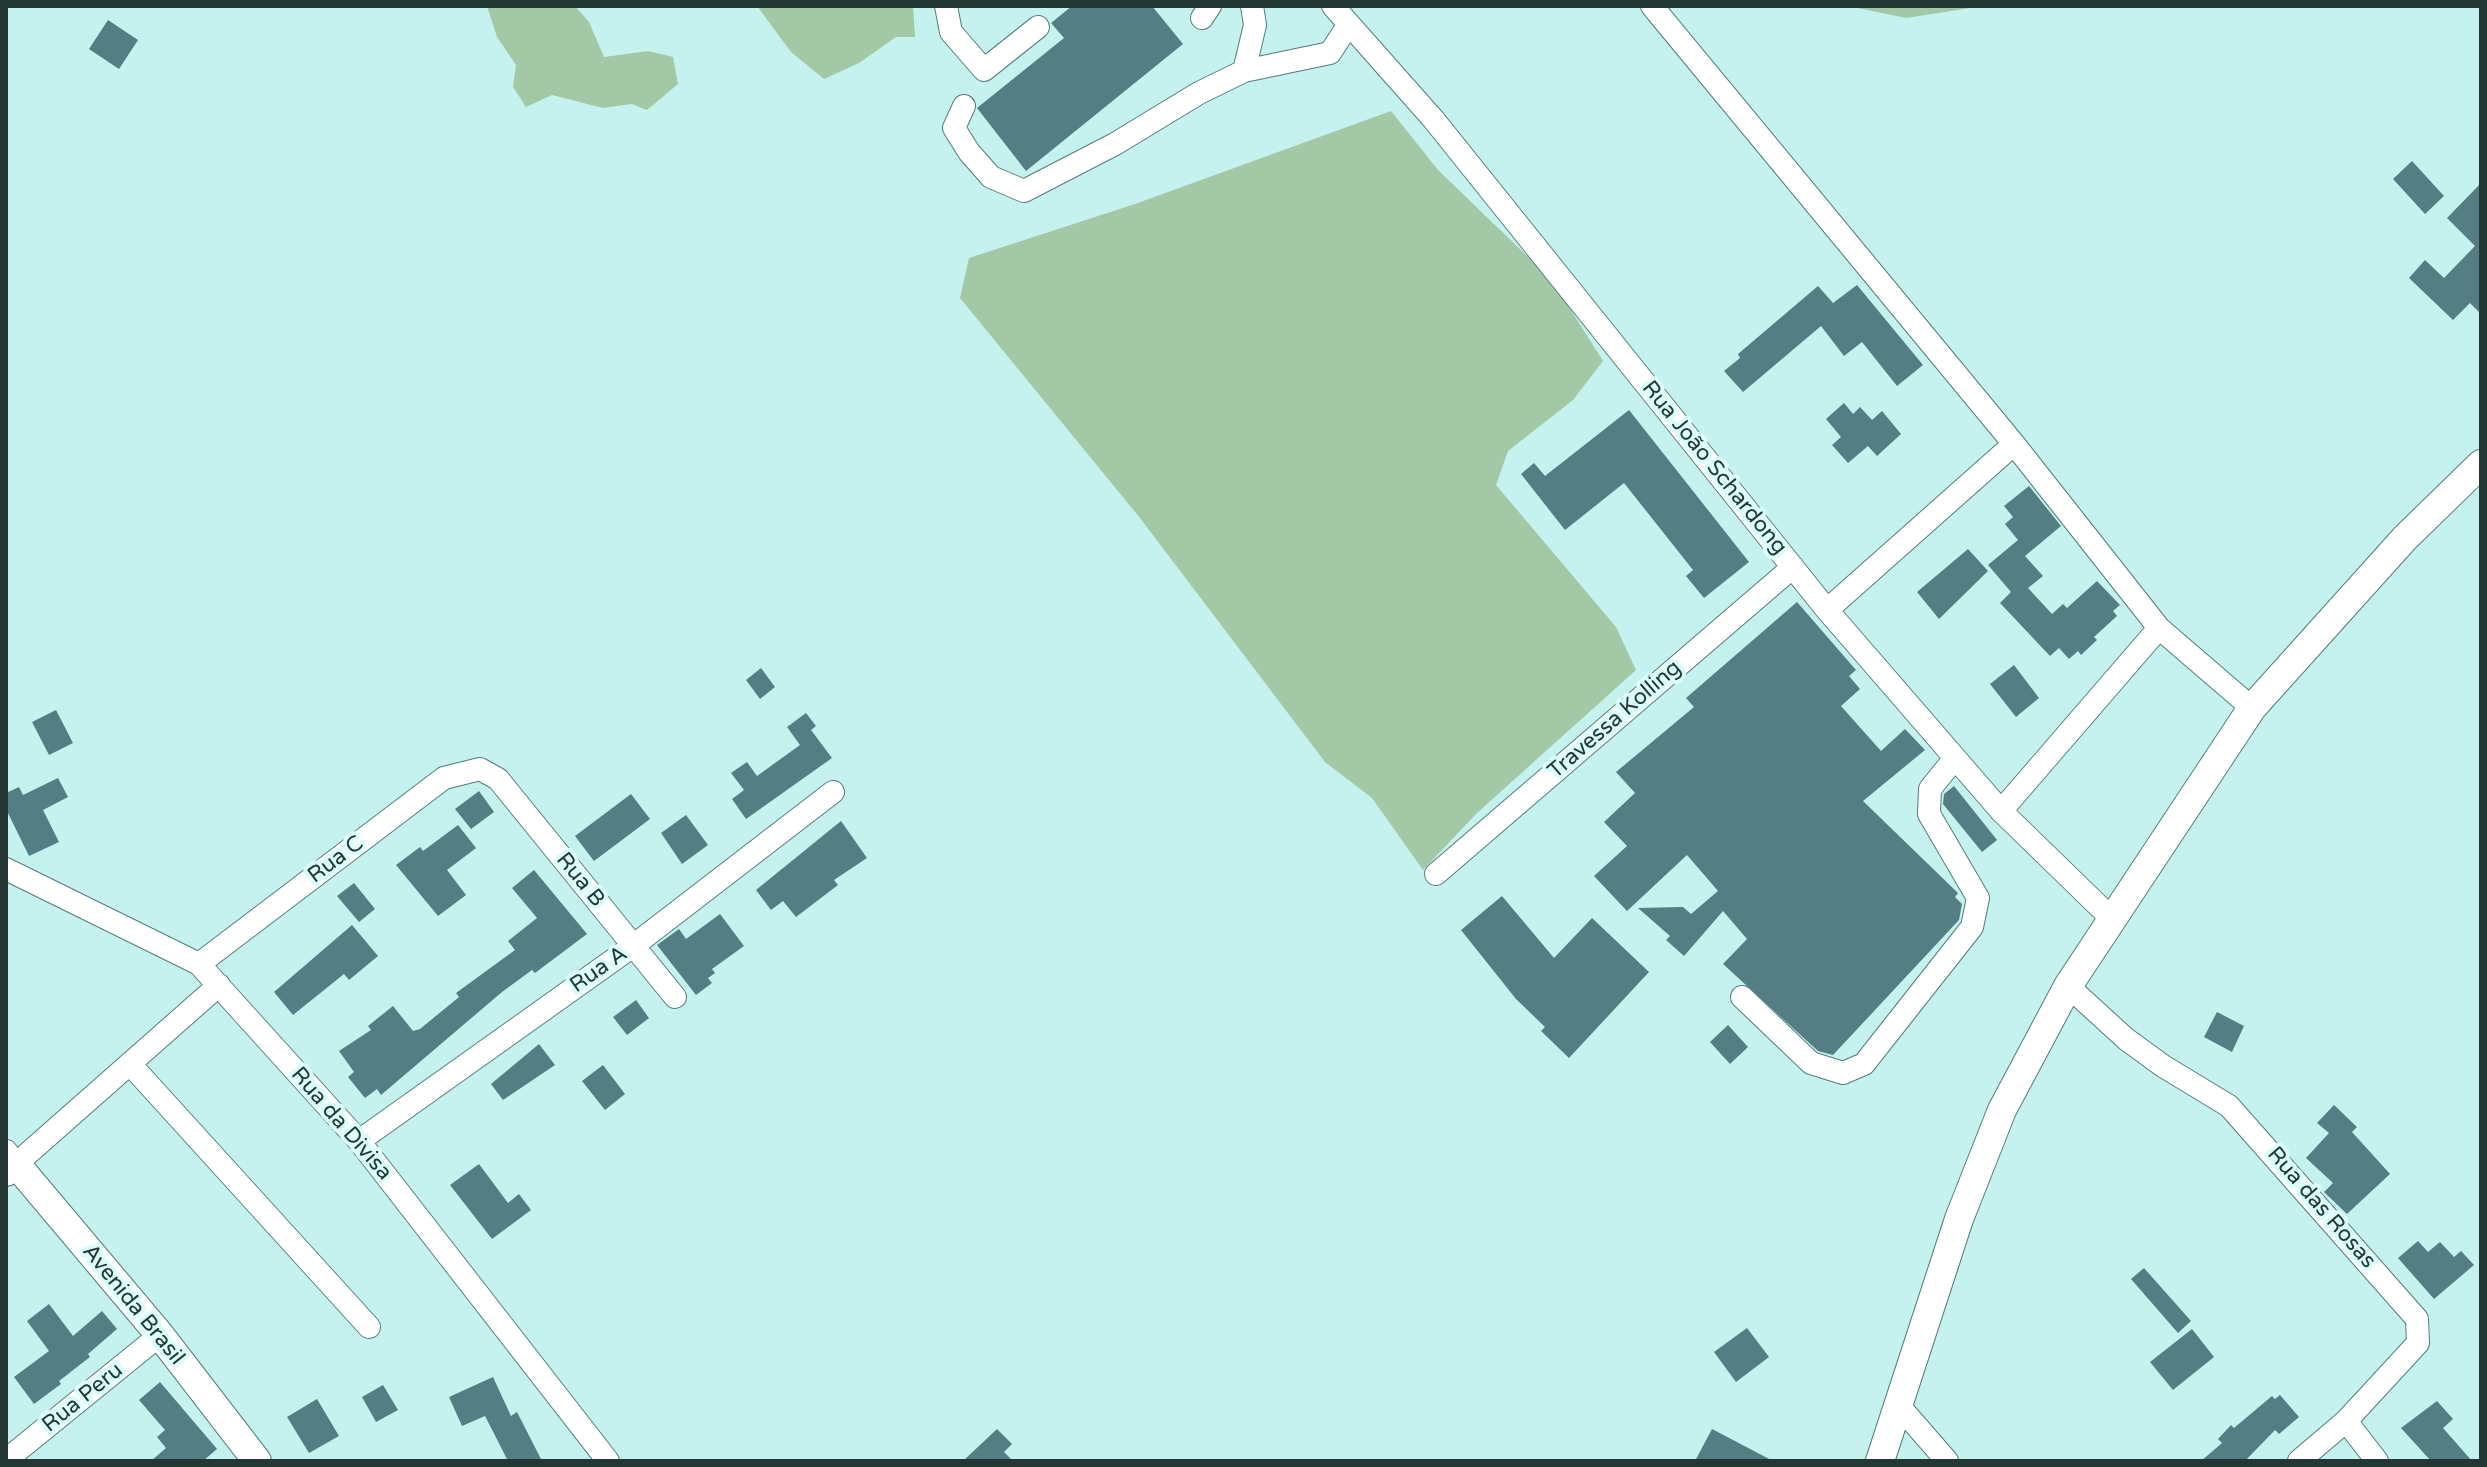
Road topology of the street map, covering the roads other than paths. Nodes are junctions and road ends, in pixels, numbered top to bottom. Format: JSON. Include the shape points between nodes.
{"nodes":[{"id":1,"x":946,"y":6,"type":"edge"},
{"id":2,"x":1252,"y":6,"type":"edge"},
{"id":3,"x":1333,"y":6,"type":"edge"},
{"id":4,"x":1652,"y":6,"type":"edge"},
{"id":5,"x":1349,"y":24,"type":"junction"},
{"id":6,"x":1038,"y":27,"type":"dead end"},
{"id":7,"x":1244,"y":71,"type":"junction"},
{"id":8,"x":964,"y":106,"type":"dead end"},
{"id":9,"x":2014,"y":444,"type":"junction"},
{"id":10,"x":2481,"y":464,"type":"edge"},
{"id":11,"x":1793,"y":567,"type":"junction"},
{"id":12,"x":1827,"y":610,"type":"junction"},
{"id":13,"x":2159,"y":628,"type":"junction"},
{"id":14,"x":2252,"y":708,"type":"junction"},
{"id":15,"x":1955,"y":758,"type":"junction"},
{"id":16,"x":480,"y":769,"type":"joint"},
{"id":17,"x":833,"y":792,"type":"dead end"},
{"id":18,"x":2001,"y":811,"type":"junction"},
{"id":19,"x":6,"y":869,"type":"edge"},
{"id":20,"x":1436,"y":874,"type":"dead end"},
{"id":21,"x":2110,"y":917,"type":"junction"},
{"id":22,"x":633,"y":946,"type":"junction"},
{"id":23,"x":199,"y":964,"type":"junction"},
{"id":24,"x":219,"y":985,"type":"junction"},
{"id":25,"x":2068,"y":986,"type":"junction"},
{"id":26,"x":675,"y":997,"type":"dead end"},
{"id":27,"x":1742,"y":997,"type":"dead end"},
{"id":28,"x":130,"y":1064,"type":"junction"},
{"id":29,"x":359,"y":1141,"type":"junction"},
{"id":30,"x":9,"y":1162,"type":"edge"},
{"id":31,"x":369,"y":1327,"type":"dead end"},
{"id":32,"x":160,"y":1335,"type":"junction"},
{"id":33,"x":1900,"y":1407,"type":"junction"},
{"id":34,"x":2346,"y":1421,"type":"junction"},
{"id":35,"x":6,"y":1460,"type":"edge"},
{"id":36,"x":257,"y":1461,"type":"edge"},
{"id":37,"x":608,"y":1461,"type":"edge"},
{"id":38,"x":1880,"y":1461,"type":"edge"},
{"id":39,"x":1947,"y":1461,"type":"edge"},
{"id":40,"x":2299,"y":1461,"type":"edge"},
{"id":41,"x":2377,"y":1461,"type":"edge"}],
"edges":[{"from":1,"to":6,"type":"street","via":[[951,32],[984,70]]},
{"from":2,"to":7,"type":"street","via":[[1255,25]]},
{"from":3,"to":5,"type":"street","name":"Rua João Schardong"},
{"from":4,"to":9,"type":"street"},
{"from":5,"to":7,"type":"street","via":[[1330,53]]},
{"from":5,"to":11,"type":"street","name":"Rua João Schardong","via":[[1434,120]]},
{"from":7,"to":8,"type":"street","via":[[1024,191],[991,177],[969,152],[954,128]]},
{"from":9,"to":12,"type":"street"},
{"from":9,"to":13,"type":"street"},
{"from":10,"to":14,"type":"main road","via":[[2405,538]]},
{"from":11,"to":12,"type":"street","name":"Rua João Schardong"},
{"from":11,"to":20,"type":"street","name":"Travessa Kolling"},
{"from":12,"to":15,"type":"street","name":"Rua João Schardong"},
{"from":13,"to":14,"type":"street"},
{"from":13,"to":18,"type":"street"},
{"from":14,"to":21,"type":"main road"},
{"from":15,"to":18,"type":"street","name":"Rua João Schardong"},
{"from":15,"to":27,"type":"street","via":[[1930,789],[1929,814],[1978,898],[1972,927],[1864,1064],[1843,1073],[1811,1063]]},
{"from":16,"to":22,"type":"street","name":"Rua B","via":[[498,779]]},
{"from":16,"to":23,"type":"street","name":"Rua C","via":[[444,778]]},
{"from":17,"to":22,"type":"street","name":"Rua A"},
{"from":18,"to":21,"type":"street","name":"Rua João Schardong"},
{"from":19,"to":23,"type":"street","name":"Rua da Divisa"},
{"from":21,"to":25,"type":"main road"},
{"from":22,"to":26,"type":"street","name":"Rua B"},
{"from":22,"to":29,"type":"street","name":"Rua A"},
{"from":23,"to":24,"type":"street","name":"Rua da Divisa"},
{"from":24,"to":28,"type":"street"},
{"from":24,"to":29,"type":"street","name":"Rua da Divisa"},
{"from":25,"to":33,"type":"main road","via":[[2002,1110]]},
{"from":25,"to":34,"type":"street","name":"Rua das Rosas","via":[[2126,1039],[2229,1106],[2417,1319],[2418,1343]]},
{"from":28,"to":30,"type":"street"},
{"from":28,"to":31,"type":"street"},
{"from":29,"to":37,"type":"street","name":"Rua da Divisa"},
{"from":30,"to":32,"type":"main road","name":"Avenida Brasil"},
{"from":32,"to":35,"type":"street","name":"Rua Peru"},
{"from":32,"to":36,"type":"main road","name":"Avenida Brasil"},
{"from":33,"to":38,"type":"main road"},
{"from":33,"to":39,"type":"street"},
{"from":34,"to":40,"type":"street","name":"Rua das Rosas"},
{"from":34,"to":41,"type":"street"}]}
